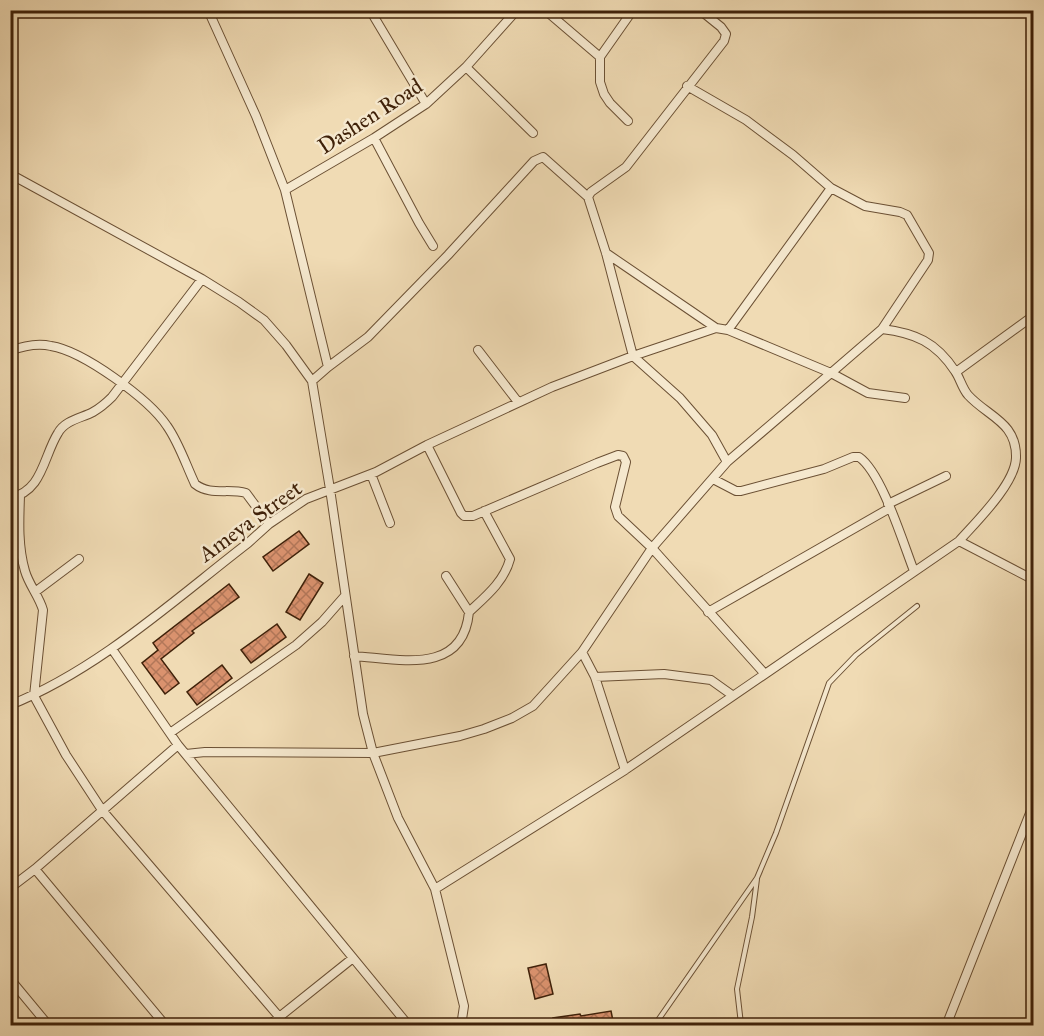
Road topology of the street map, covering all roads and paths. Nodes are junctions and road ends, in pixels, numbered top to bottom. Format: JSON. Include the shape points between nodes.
{"nodes":[{"id":1,"x":370,"y":10,"type":"edge"},
{"id":2,"x":517,"y":10,"type":"edge"},
{"id":3,"x":545,"y":10,"type":"edge"},
{"id":4,"x":633,"y":10,"type":"edge"},
{"id":5,"x":700,"y":10,"type":"edge"},
{"id":6,"x":210,"y":11,"type":"edge"},
{"id":7,"x":600,"y":57,"type":"junction"},
{"id":8,"x":466,"y":67,"type":"junction"},
{"id":9,"x":687,"y":86,"type":"junction"},
{"id":10,"x":426,"y":104,"type":"junction"},
{"id":11,"x":628,"y":121,"type":"dead end"},
{"id":12,"x":533,"y":133,"type":"dead end"},
{"id":13,"x":374,"y":138,"type":"junction"},
{"id":14,"x":10,"y":174,"type":"edge"},
{"id":15,"x":831,"y":188,"type":"junction"},
{"id":16,"x":285,"y":190,"type":"junction"},
{"id":17,"x":588,"y":197,"type":"junction"},
{"id":18,"x":433,"y":246,"type":"dead end"},
{"id":19,"x":606,"y":253,"type":"junction"},
{"id":20,"x":202,"y":279,"type":"junction"},
{"id":21,"x":1033,"y":316,"type":"edge"},
{"id":22,"x":716,"y":328,"type":"junction"},
{"id":23,"x":882,"y":329,"type":"junction"},
{"id":24,"x":728,"y":330,"type":"junction"},
{"id":25,"x":478,"y":350,"type":"dead end"},
{"id":26,"x":10,"y":351,"type":"edge"},
{"id":27,"x":633,"y":356,"type":"junction"},
{"id":28,"x":328,"y":367,"type":"junction"},
{"id":29,"x":956,"y":372,"type":"junction"},
{"id":30,"x":831,"y":373,"type":"junction"},
{"id":31,"x":312,"y":381,"type":"junction"},
{"id":32,"x":121,"y":383,"type":"junction"},
{"id":33,"x":904,"y":399,"type":"dead end"},
{"id":34,"x":518,"y":402,"type":"junction"},
{"id":35,"x":427,"y":445,"type":"junction"},
{"id":36,"x":727,"y":462,"type":"junction"},
{"id":37,"x":371,"y":474,"type":"junction"},
{"id":38,"x":946,"y":476,"type":"dead end"},
{"id":39,"x":713,"y":479,"type":"junction"},
{"id":40,"x":330,"y":489,"type":"junction"},
{"id":41,"x":20,"y":496,"type":"junction"},
{"id":42,"x":10,"y":498,"type":"edge"},
{"id":43,"x":889,"y":506,"type":"junction"},
{"id":44,"x":484,"y":511,"type":"junction"},
{"id":45,"x":390,"y":523,"type":"dead end"},
{"id":46,"x":269,"y":524,"type":"junction"},
{"id":47,"x":959,"y":541,"type":"junction"},
{"id":48,"x":652,"y":548,"type":"junction"},
{"id":49,"x":79,"y":559,"type":"dead end"},
{"id":50,"x":914,"y":571,"type":"junction"},
{"id":51,"x":446,"y":576,"type":"dead end"},
{"id":52,"x":1034,"y":580,"type":"edge"},
{"id":53,"x":35,"y":592,"type":"junction"},
{"id":54,"x":344,"y":597,"type":"junction"},
{"id":55,"x":917,"y":606,"type":"dead end"},
{"id":56,"x":469,"y":612,"type":"junction"},
{"id":57,"x":708,"y":612,"type":"junction"},
{"id":58,"x":111,"y":649,"type":"junction"},
{"id":59,"x":582,"y":652,"type":"junction"},
{"id":60,"x":354,"y":656,"type":"junction"},
{"id":61,"x":764,"y":673,"type":"junction"},
{"id":62,"x":595,"y":677,"type":"junction"},
{"id":63,"x":732,"y":695,"type":"junction"},
{"id":64,"x":34,"y":696,"type":"junction"},
{"id":65,"x":10,"y":705,"type":"edge"},
{"id":66,"x":170,"y":733,"type":"junction"},
{"id":67,"x":178,"y":745,"type":"junction"},
{"id":68,"x":373,"y":753,"type":"junction"},
{"id":69,"x":186,"y":754,"type":"junction"},
{"id":70,"x":625,"y":770,"type":"junction"},
{"id":71,"x":1034,"y":803,"type":"edge"},
{"id":72,"x":102,"y":810,"type":"junction"},
{"id":73,"x":35,"y":869,"type":"junction"},
{"id":74,"x":757,"y":878,"type":"junction"},
{"id":75,"x":10,"y":888,"type":"edge"},
{"id":76,"x":435,"y":890,"type":"junction"},
{"id":77,"x":353,"y":958,"type":"junction"},
{"id":78,"x":10,"y":979,"type":"edge"},
{"id":79,"x":279,"y":1016,"type":"junction"},
{"id":80,"x":741,"y":1024,"type":"dead end"},
{"id":81,"x":49,"y":1026,"type":"edge"},
{"id":82,"x":166,"y":1026,"type":"edge"},
{"id":83,"x":268,"y":1026,"type":"edge"},
{"id":84,"x":287,"y":1026,"type":"edge"},
{"id":85,"x":409,"y":1026,"type":"edge"},
{"id":86,"x":461,"y":1026,"type":"edge"},
{"id":87,"x":654,"y":1026,"type":"edge"},
{"id":88,"x":946,"y":1026,"type":"edge"}],
"edges":[{"from":1,"to":10,"type":"street"},
{"from":2,"to":8,"type":"street","name":"Dashen Road"},
{"from":3,"to":7,"type":"street"},
{"from":4,"to":7,"type":"street"},
{"from":5,"to":9,"type":"street","via":[[721,27],[726,38]]},
{"from":6,"to":16,"type":"street"},
{"from":7,"to":11,"type":"street","via":[[604,94]]},
{"from":8,"to":10,"type":"street","name":"Dashen Road"},
{"from":8,"to":12,"type":"street"},
{"from":9,"to":15,"type":"street","via":[[746,120]]},
{"from":9,"to":17,"type":"street","via":[[626,167]]},
{"from":10,"to":13,"type":"street","name":"Dashen Road"},
{"from":13,"to":16,"type":"street","name":"Dashen Road"},
{"from":13,"to":18,"type":"street"},
{"from":14,"to":20,"type":"street"},
{"from":15,"to":23,"type":"street","via":[[865,206],[907,215],[929,253]]},
{"from":15,"to":24,"type":"street"},
{"from":16,"to":28,"type":"street"},
{"from":17,"to":19,"type":"street"},
{"from":17,"to":28,"type":"street","via":[[543,157],[539,158],[368,338]]},
{"from":19,"to":22,"type":"street"},
{"from":19,"to":27,"type":"street"},
{"from":20,"to":31,"type":"street","via":[[264,320]]},
{"from":20,"to":32,"type":"street"},
{"from":21,"to":29,"type":"street"},
{"from":22,"to":24,"type":"street"},
{"from":22,"to":27,"type":"street"},
{"from":23,"to":29,"type":"street","via":[[916,335],[939,351]]},
{"from":23,"to":30,"type":"street"},
{"from":24,"to":30,"type":"street"},
{"from":25,"to":34,"type":"street"},
{"from":26,"to":32,"type":"street","via":[[51,345],[70,351]]},
{"from":27,"to":34,"type":"street"},
{"from":27,"to":36,"type":"street","via":[[681,398],[712,435]]},
{"from":28,"to":31,"type":"street"},
{"from":29,"to":47,"type":"street","via":[[969,396],[1006,426],[1016,460],[1005,488]]},
{"from":30,"to":33,"type":"street","via":[[868,393]]},
{"from":30,"to":36,"type":"street"},
{"from":31,"to":40,"type":"street","name":"Ameya Street"},
{"from":32,"to":41,"type":"street","via":[[108,401],[58,431],[33,487]]},
{"from":32,"to":46,"type":"street","via":[[167,426],[195,484],[210,491],[243,492]]},
{"from":34,"to":35,"type":"street"},
{"from":35,"to":37,"type":"street"},
{"from":35,"to":44,"type":"street","via":[[461,513],[473,516]]},
{"from":36,"to":39,"type":"street"},
{"from":37,"to":40,"type":"street"},
{"from":37,"to":45,"type":"street"},
{"from":38,"to":43,"type":"street"},
{"from":39,"to":43,"type":"street","via":[[741,491],[859,457],[874,474]]},
{"from":39,"to":48,"type":"street"},
{"from":40,"to":46,"type":"street","name":"Ameya Street","via":[[306,499]]},
{"from":40,"to":54,"type":"street"},
{"from":41,"to":42,"type":"street"},
{"from":41,"to":53,"type":"street","via":[[20,552]]},
{"from":43,"to":50,"type":"street"},
{"from":43,"to":57,"type":"street"},
{"from":44,"to":48,"type":"street","via":[[623,456],[626,462],[616,512]]},
{"from":44,"to":56,"type":"street","via":[[510,560],[492,591]]},
{"from":46,"to":58,"type":"street","name":"Ameya Street"},
{"from":47,"to":50,"type":"street"},
{"from":47,"to":52,"type":"street"},
{"from":48,"to":57,"type":"street"},
{"from":48,"to":59,"type":"street"},
{"from":49,"to":53,"type":"street"},
{"from":50,"to":61,"type":"street"},
{"from":51,"to":56,"type":"street"},
{"from":53,"to":64,"type":"street","via":[[43,610]]},
{"from":54,"to":60,"type":"street"},
{"from":54,"to":66,"type":"street","via":[[296,645]]},
{"from":55,"to":74,"type":"lane","via":[[856,655],[829,683]]},
{"from":56,"to":60,"type":"street","via":[[468,629],[455,647],[436,659]]},
{"from":57,"to":61,"type":"street"},
{"from":58,"to":64,"type":"street","name":"Ameya Street"},
{"from":58,"to":66,"type":"street"},
{"from":59,"to":62,"type":"street"},
{"from":59,"to":68,"type":"street","via":[[533,706],[512,718],[460,736]]},
{"from":60,"to":68,"type":"street"},
{"from":61,"to":63,"type":"street"},
{"from":62,"to":63,"type":"street","via":[[664,674],[711,680]]},
{"from":62,"to":70,"type":"street"},
{"from":63,"to":70,"type":"street"},
{"from":64,"to":65,"type":"street","name":"Ameya Street"},
{"from":64,"to":72,"type":"street"},
{"from":66,"to":67,"type":"street"},
{"from":67,"to":69,"type":"street"},
{"from":67,"to":72,"type":"street"},
{"from":68,"to":69,"type":"street"},
{"from":68,"to":76,"type":"street","via":[[398,818]]},
{"from":69,"to":77,"type":"street"},
{"from":70,"to":76,"type":"street"},
{"from":71,"to":88,"type":"street"},
{"from":72,"to":73,"type":"street"},
{"from":72,"to":79,"type":"street"},
{"from":73,"to":75,"type":"street"},
{"from":73,"to":82,"type":"street"},
{"from":74,"to":80,"type":"lane","via":[[737,989]]},
{"from":74,"to":87,"type":"lane"},
{"from":76,"to":86,"type":"street","via":[[464,1006]]},
{"from":77,"to":79,"type":"street"},
{"from":77,"to":85,"type":"street"},
{"from":78,"to":81,"type":"street"},
{"from":79,"to":83,"type":"street"},
{"from":79,"to":84,"type":"street"}]}
